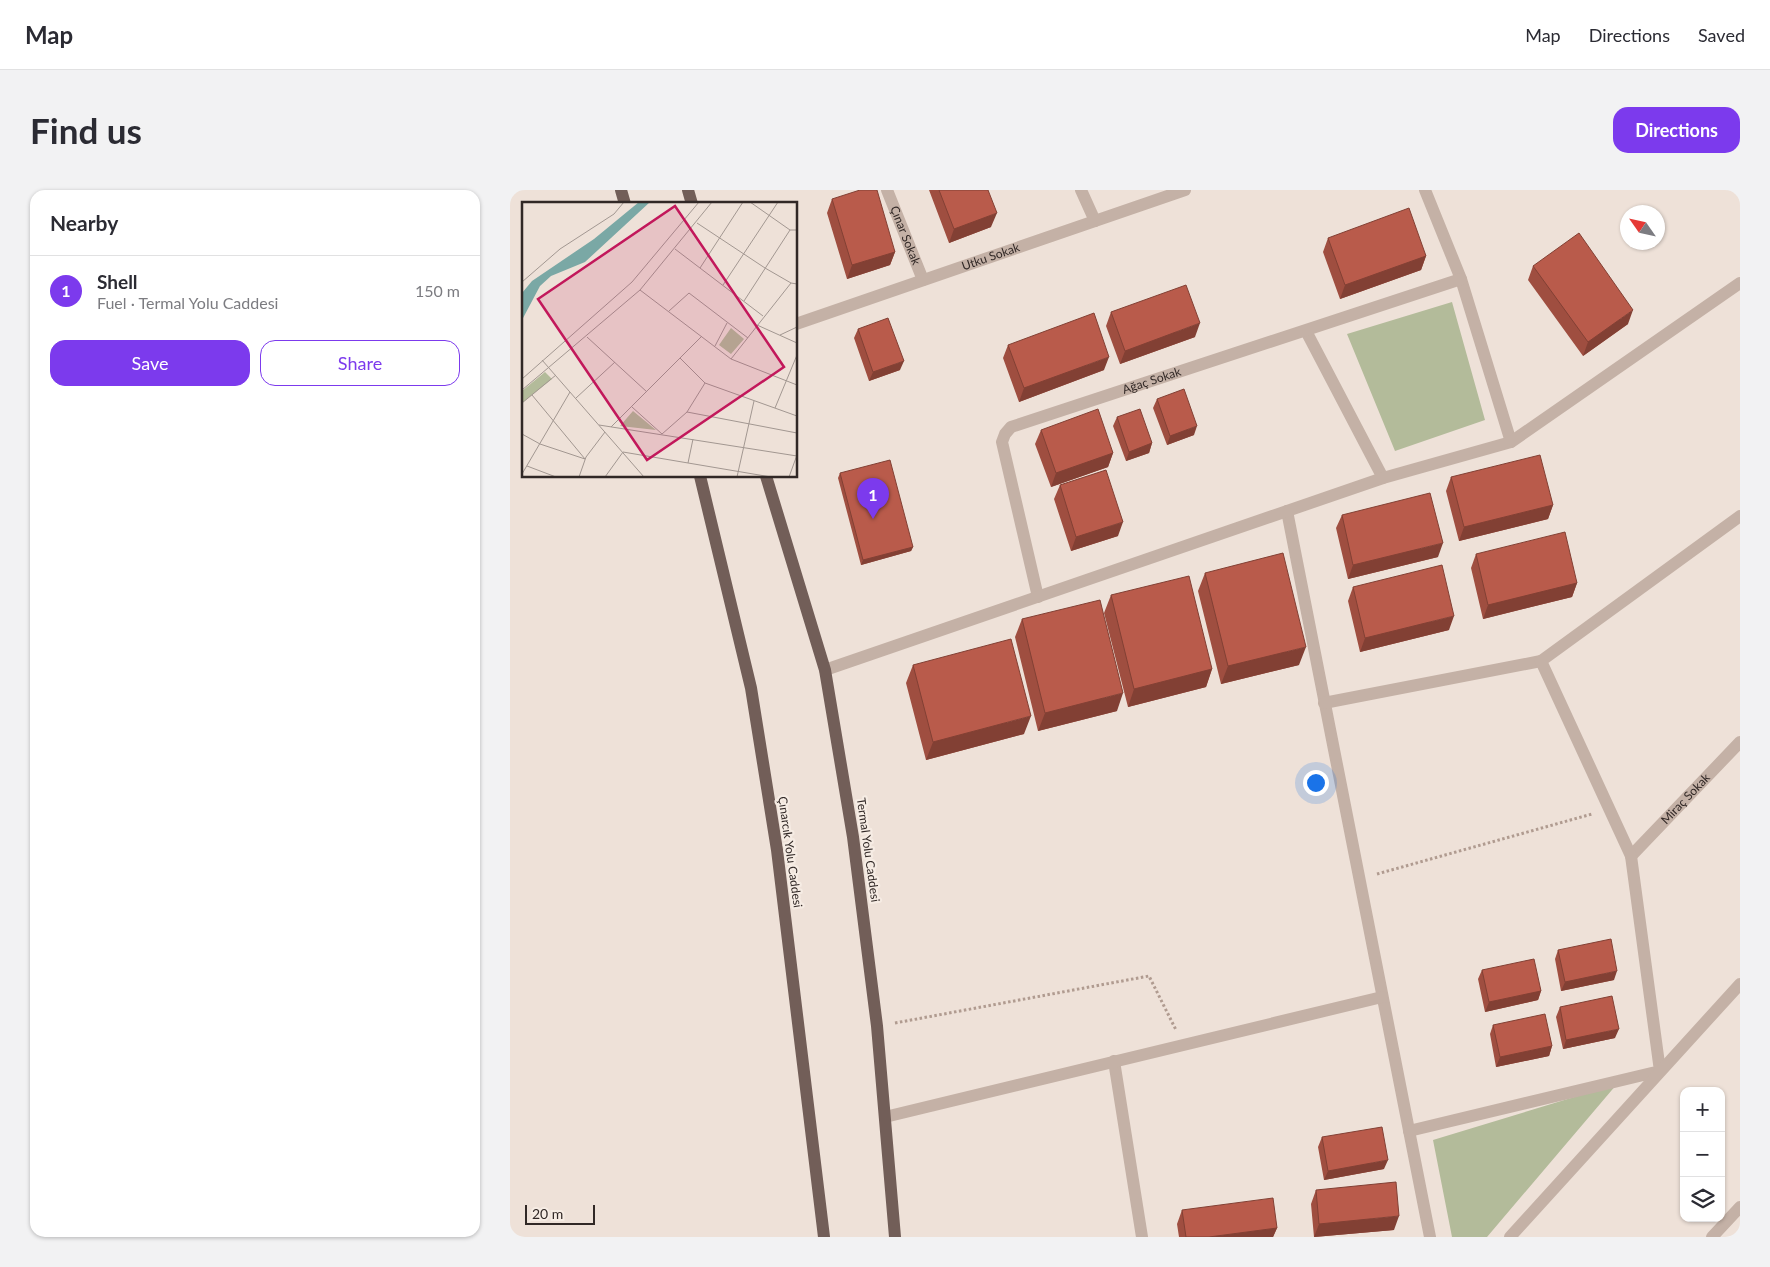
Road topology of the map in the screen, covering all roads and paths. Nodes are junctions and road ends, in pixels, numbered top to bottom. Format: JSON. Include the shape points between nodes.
{"nodes":[{"id":1,"x":887,"y":190,"type":"edge"},
{"id":2,"x":1081,"y":190,"type":"edge"},
{"id":3,"x":1186,"y":190,"type":"edge"},
{"id":4,"x":1425,"y":190,"type":"edge"},
{"id":5,"x":1095,"y":221,"type":"junction"},
{"id":6,"x":1461,"y":279,"type":"junction"},
{"id":7,"x":923,"y":280,"type":"junction"},
{"id":8,"x":1740,"y":283,"type":"edge"},
{"id":9,"x":798,"y":323,"type":"edge"},
{"id":10,"x":1306,"y":331,"type":"junction"},
{"id":11,"x":1511,"y":442,"type":"junction"},
{"id":12,"x":700,"y":478,"type":"edge"},
{"id":13,"x":767,"y":478,"type":"edge"},
{"id":14,"x":1383,"y":478,"type":"junction"},
{"id":15,"x":1287,"y":511,"type":"junction"},
{"id":16,"x":1740,"y":516,"type":"edge"},
{"id":17,"x":1038,"y":597,"type":"junction"},
{"id":18,"x":1541,"y":661,"type":"junction"},
{"id":19,"x":825,"y":670,"type":"junction"},
{"id":20,"x":1324,"y":703,"type":"junction"},
{"id":21,"x":1740,"y":742,"type":"edge"},
{"id":22,"x":1609,"y":809,"type":"junction"},
{"id":23,"x":1631,"y":856,"type":"junction"},
{"id":24,"x":1359,"y":879,"type":"junction"},
{"id":25,"x":1740,"y":984,"type":"edge"},
{"id":26,"x":1382,"y":996,"type":"junction"},
{"id":27,"x":877,"y":1026,"type":"junction"},
{"id":28,"x":1183,"y":1045,"type":"junction"},
{"id":29,"x":1114,"y":1061,"type":"junction"},
{"id":30,"x":1660,"y":1071,"type":"junction"},
{"id":31,"x":885,"y":1116,"type":"junction"},
{"id":32,"x":1409,"y":1131,"type":"junction"},
{"id":33,"x":1740,"y":1207,"type":"edge"},
{"id":34,"x":824,"y":1237,"type":"edge"},
{"id":35,"x":895,"y":1237,"type":"edge"},
{"id":36,"x":1142,"y":1237,"type":"edge"},
{"id":37,"x":1430,"y":1237,"type":"edge"},
{"id":38,"x":1510,"y":1237,"type":"edge"},
{"id":39,"x":1712,"y":1237,"type":"edge"}],
"edges":[{"from":1,"to":7,"type":"street","name":"Çınar Sokak"},
{"from":2,"to":5,"type":"street"},
{"from":3,"to":5,"type":"street","name":"Utku Sokak"},
{"from":4,"to":6,"type":"street"},
{"from":5,"to":7,"type":"street","name":"Utku Sokak"},
{"from":6,"to":10,"type":"street","name":"Ağaç Sokak"},
{"from":6,"to":11,"type":"street"},
{"from":7,"to":9,"type":"street","name":"Utku Sokak"},
{"from":8,"to":11,"type":"street"},
{"from":10,"to":14,"type":"street"},
{"from":10,"to":17,"type":"street","name":"Ağaç Sokak","via":[[1011,426],[1002,442]]},
{"from":11,"to":14,"type":"street"},
{"from":12,"to":34,"type":"main road","name":"Çınarcık Yolu Caddesi","via":[[756,716],[777,850]]},
{"from":13,"to":19,"type":"main road","name":"Termal Yolu Caddesi"},
{"from":14,"to":15,"type":"street"},
{"from":15,"to":17,"type":"street"},
{"from":15,"to":20,"type":"street"},
{"from":16,"to":18,"type":"street"},
{"from":17,"to":19,"type":"street"},
{"from":18,"to":20,"type":"street"},
{"from":18,"to":22,"type":"street"},
{"from":19,"to":27,"type":"main road","name":"Termal Yolu Caddesi","via":[[853,837]]},
{"from":20,"to":24,"type":"street"},
{"from":21,"to":23,"type":"street","name":"Miraç Sokak"},
{"from":22,"to":23,"type":"street"},
{"from":22,"to":24,"type":"path"},
{"from":23,"to":30,"type":"street"},
{"from":24,"to":26,"type":"street"},
{"from":25,"to":30,"type":"street"},
{"from":26,"to":28,"type":"street"},
{"from":26,"to":32,"type":"street"},
{"from":27,"to":28,"type":"path","via":[[1149,976]]},
{"from":27,"to":31,"type":"main road","name":"Termal Yolu Caddesi"},
{"from":28,"to":29,"type":"street"},
{"from":29,"to":31,"type":"street"},
{"from":29,"to":36,"type":"street"},
{"from":30,"to":32,"type":"street"},
{"from":30,"to":38,"type":"street"},
{"from":31,"to":35,"type":"main road","name":"Termal Yolu Caddesi"},
{"from":32,"to":37,"type":"street"},
{"from":33,"to":39,"type":"street"}]}
